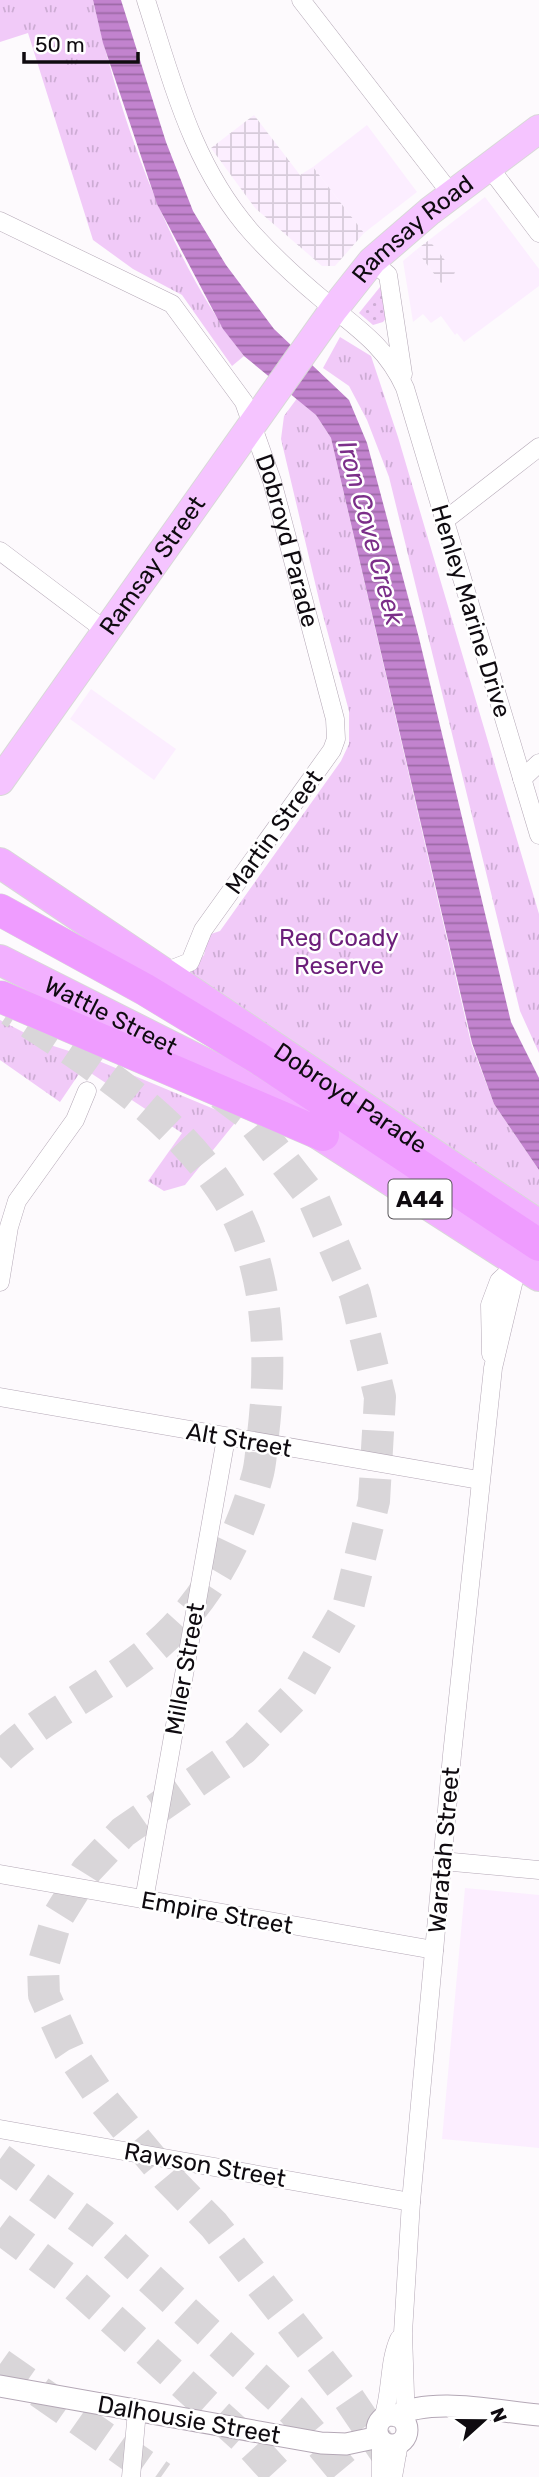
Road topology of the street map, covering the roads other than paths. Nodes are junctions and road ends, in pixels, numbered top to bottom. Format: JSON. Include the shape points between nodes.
{"nodes":[{"id":1,"x":146,"y":0,"type":"edge"},
{"id":2,"x":301,"y":0,"type":"edge"},
{"id":3,"x":539,"y":129,"type":"edge"},
{"id":4,"x":489,"y":167,"type":"junction"},
{"id":5,"x":452,"y":195,"type":"junction"},
{"id":6,"x":0,"y":221,"type":"edge"},
{"id":7,"x":539,"y":233,"type":"edge"},
{"id":8,"x":372,"y":261,"type":"junction"},
{"id":9,"x":334,"y":309,"type":"junction"},
{"id":10,"x":306,"y":349,"type":"joint"},
{"id":11,"x":405,"y":388,"type":"junction"},
{"id":12,"x":254,"y":425,"type":"junction"},
{"id":13,"x":539,"y":447,"type":"edge"},
{"id":14,"x":444,"y":521,"type":"junction"},
{"id":15,"x":0,"y":551,"type":"edge"},
{"id":16,"x":106,"y":631,"type":"junction"},
{"id":17,"x":336,"y":739,"type":"joint"},
{"id":18,"x":539,"y":763,"type":"edge"},
{"id":19,"x":522,"y":779,"type":"junction"},
{"id":20,"x":0,"y":781,"type":"edge"},
{"id":21,"x":539,"y":835,"type":"edge"},
{"id":22,"x":0,"y":863,"type":"edge"},
{"id":23,"x":0,"y":910,"type":"edge"},
{"id":24,"x":0,"y":960,"type":"edge"},
{"id":25,"x":161,"y":973,"type":"junction"},
{"id":26,"x":1,"y":997,"type":"edge"},
{"id":27,"x":222,"y":1072,"type":"joint"},
{"id":28,"x":86,"y":1091,"type":"dead end"},
{"id":29,"x":323,"y":1135,"type":"junction"},
{"id":30,"x":534,"y":1246,"type":"edge"},
{"id":31,"x":0,"y":1283,"type":"edge"},
{"id":32,"x":0,"y":1397,"type":"edge"},
{"id":33,"x":226,"y":1438,"type":"junction"},
{"id":34,"x":479,"y":1480,"type":"junction"},
{"id":35,"x":443,"y":1861,"type":"junction"},
{"id":36,"x":539,"y":1870,"type":"edge"},
{"id":37,"x":0,"y":1874,"type":"edge"},
{"id":38,"x":144,"y":1900,"type":"junction"},
{"id":39,"x":435,"y":1950,"type":"junction"},
{"id":40,"x":0,"y":2129,"type":"edge"},
{"id":41,"x":411,"y":2202,"type":"junction"},
{"id":42,"x":402,"y":2333,"type":"junction"},
{"id":43,"x":0,"y":2386,"type":"edge"},
{"id":44,"x":137,"y":2411,"type":"junction"},
{"id":45,"x":539,"y":2415,"type":"edge"},
{"id":46,"x":395,"y":2427,"type":"junction"},
{"id":47,"x":131,"y":2477,"type":"edge"},
{"id":48,"x":381,"y":2477,"type":"edge"},
{"id":49,"x":393,"y":2477,"type":"edge"}],
"edges":[{"from":1,"to":9,"type":"street","name":"Henley Marine Drive","via":[[189,133],[223,198],[255,236]]},
{"from":2,"to":5,"type":"street"},
{"from":3,"to":4,"type":"main road","name":"Ramsay Road"},
{"from":4,"to":5,"type":"main road","name":"Ramsay Road"},
{"from":4,"to":7,"type":"street"},
{"from":5,"to":8,"type":"main road","name":"Ramsay Road"},
{"from":6,"to":12,"type":"street","name":"Dobroyd Parade","via":[[173,304],[247,407]]},
{"from":8,"to":9,"type":"main road","name":"Ramsay Road"},
{"from":8,"to":11,"type":"street","name":"Henley Marine Drive","via":[[388,275]]},
{"from":9,"to":10,"type":"main road","name":"Ramsay Road"},
{"from":9,"to":11,"type":"street","name":"Henley Marine Drive","via":[[385,353]]},
{"from":10,"to":12,"type":"main road","name":"Ramsay Street"},
{"from":11,"to":14,"type":"street","name":"Henley Marine Drive"},
{"from":12,"to":16,"type":"main road","name":"Ramsay Street"},
{"from":12,"to":17,"type":"street","name":"Dobroyd Parade","via":[[331,700]]},
{"from":13,"to":14,"type":"street"},
{"from":14,"to":19,"type":"street","name":"Henley Marine Drive"},
{"from":15,"to":16,"type":"street"},
{"from":16,"to":20,"type":"main road","name":"Ramsay Street"},
{"from":17,"to":25,"type":"street","name":"Martin Street","via":[[208,923],[190,962]]},
{"from":18,"to":19,"type":"street"},
{"from":19,"to":21,"type":"street","name":"Henley Marine Drive"},
{"from":22,"to":25,"type":"highway","number":"A44"},
{"from":23,"to":30,"type":"highway","via":[[258,1058]]},
{"from":24,"to":27,"type":"highway","name":"Wattle Street","number":"A44"},
{"from":25,"to":30,"type":"highway","name":"Dobroyd Parade","number":"A44"},
{"from":26,"to":29,"type":"highway"},
{"from":27,"to":29,"type":"highway","name":"Dobroyd Parade","number":"A44"},
{"from":28,"to":31,"type":"street","via":[[75,1120],[17,1200]]},
{"from":29,"to":30,"type":"highway","name":"Dobroyd Parade","number":"A44"},
{"from":30,"to":34,"type":"street","name":"Waratah Street","via":[[499,1281],[490,1305],[493,1368]]},
{"from":32,"to":33,"type":"street","name":"Alt Street"},
{"from":33,"to":34,"type":"street","name":"Alt Street"},
{"from":33,"to":38,"type":"street","name":"Miller Street"},
{"from":34,"to":35,"type":"street","name":"Waratah Street"},
{"from":35,"to":36,"type":"street"},
{"from":35,"to":39,"type":"street","name":"Waratah Street"},
{"from":37,"to":38,"type":"street","name":"Empire Street"},
{"from":38,"to":39,"type":"street","name":"Empire Street"},
{"from":39,"to":41,"type":"street","name":"Waratah Street"},
{"from":40,"to":41,"type":"street","name":"Rawson Street"},
{"from":41,"to":42,"type":"street","name":"Waratah Street"},
{"from":42,"to":46,"type":"street","name":"Waratah Street"},
{"from":42,"to":46,"type":"street","name":"Waratah Street","via":[[391,2362],[388,2402]]},
{"from":43,"to":44,"type":"street","name":"Dalhousie Street"},
{"from":44,"to":46,"type":"street","name":"Dalhousie Street","via":[[321,2443],[346,2444]]},
{"from":44,"to":47,"type":"street"},
{"from":45,"to":46,"type":"street","name":"Dalhousie Street","via":[[458,2407]]},
{"from":46,"to":48,"type":"street","name":"Waratah Street"},
{"from":46,"to":49,"type":"street","name":"Waratah Street"}]}
